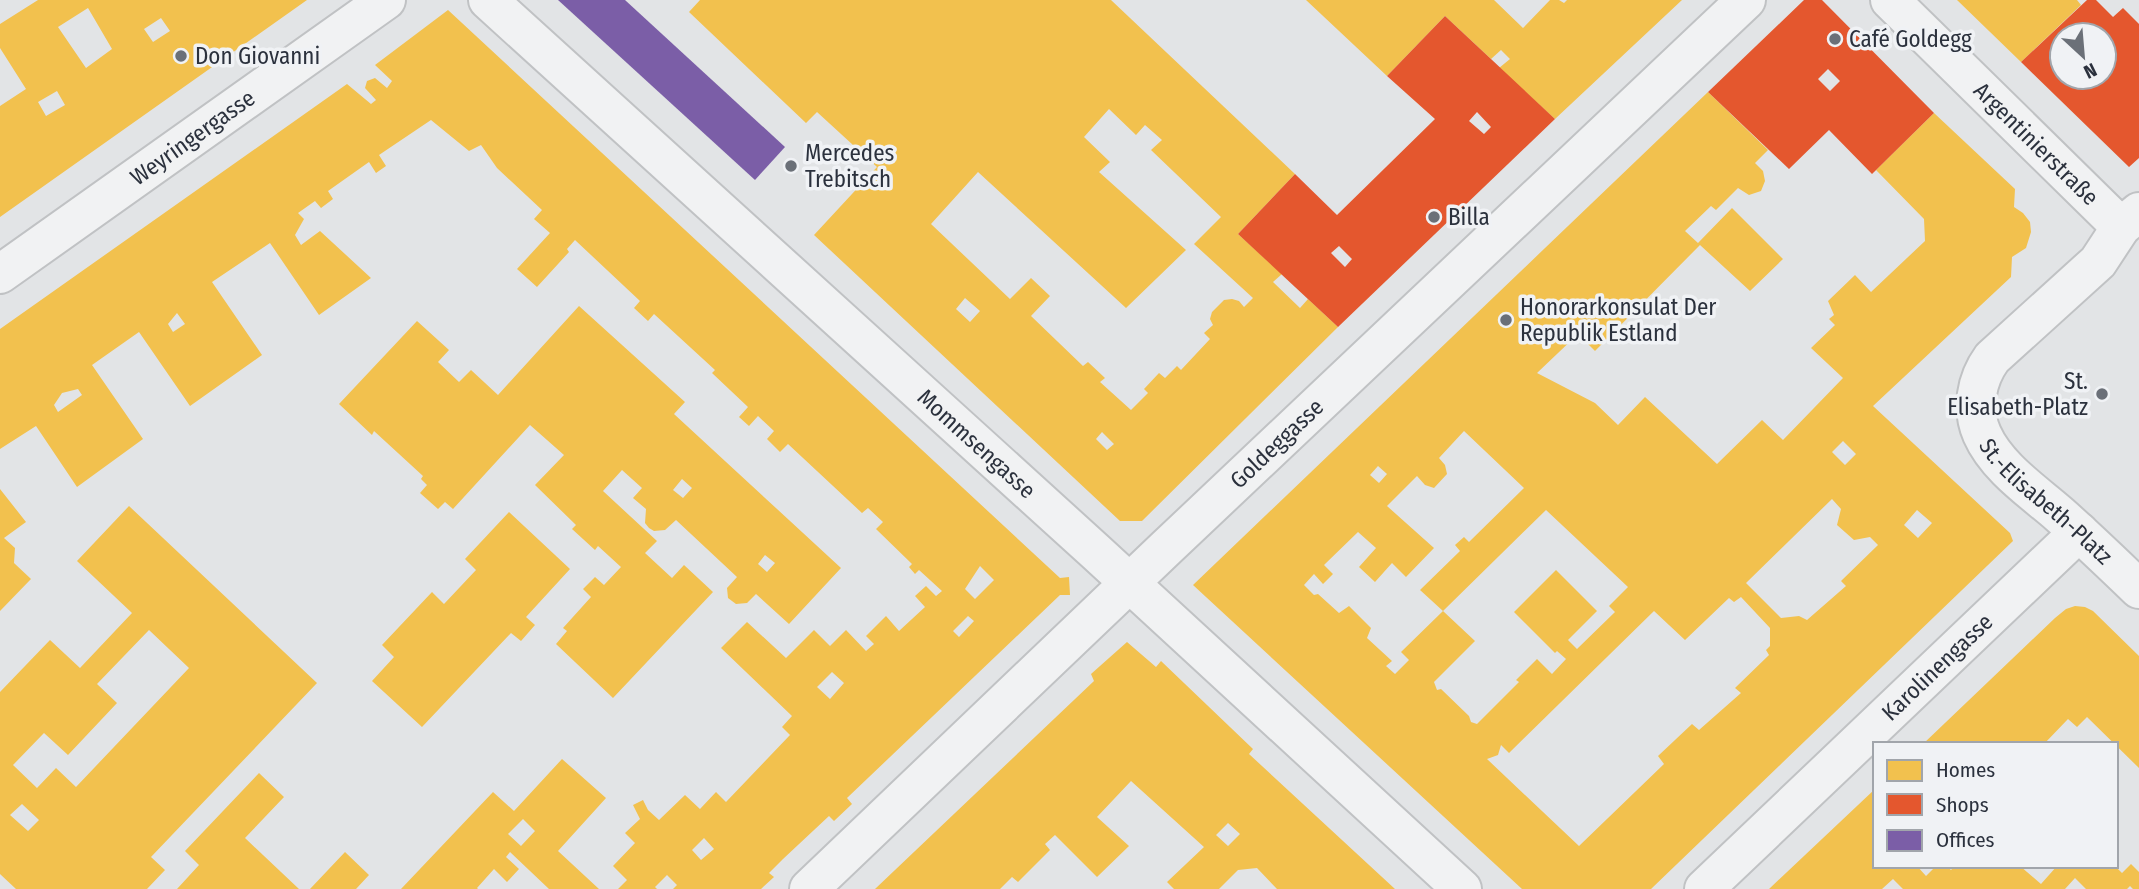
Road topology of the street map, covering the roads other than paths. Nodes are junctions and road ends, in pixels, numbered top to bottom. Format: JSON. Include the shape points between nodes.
{"nodes":[{"id":1,"x":386,"y":0,"type":"edge"},
{"id":2,"x":488,"y":0,"type":"edge"},
{"id":3,"x":1746,"y":0,"type":"edge"},
{"id":4,"x":1890,"y":0,"type":"edge"},
{"id":5,"x":2130,"y":220,"type":"edge"},
{"id":6,"x":0,"y":274,"type":"edge"},
{"id":7,"x":2079,"y":532,"type":"junction"},
{"id":8,"x":1129,"y":583,"type":"junction"},
{"id":9,"x":2139,"y":589,"type":"edge"},
{"id":10,"x":809,"y":889,"type":"edge"},
{"id":11,"x":1462,"y":889,"type":"edge"},
{"id":12,"x":1704,"y":889,"type":"edge"}],
"edges":[{"from":1,"to":6,"type":"street","name":"Weyringergasse"},
{"from":2,"to":8,"type":"street","name":"Mommsengasse"},
{"from":3,"to":8,"type":"street","name":"Goldeggasse"},
{"from":4,"to":5,"type":"street","name":"Argentinierstraße"},
{"from":5,"to":7,"type":"street","name":"St.-Elisabeth-Platz","via":[[2098,262],[1992,358],[1978,384],[1978,421],[1991,449]]},
{"from":7,"to":9,"type":"street","name":"St.-Elisabeth-Platz"},
{"from":7,"to":12,"type":"street","name":"Karolinengasse"},
{"from":8,"to":10,"type":"street","name":"Goldeggasse"},
{"from":8,"to":11,"type":"street","name":"Mommsengasse"}]}
